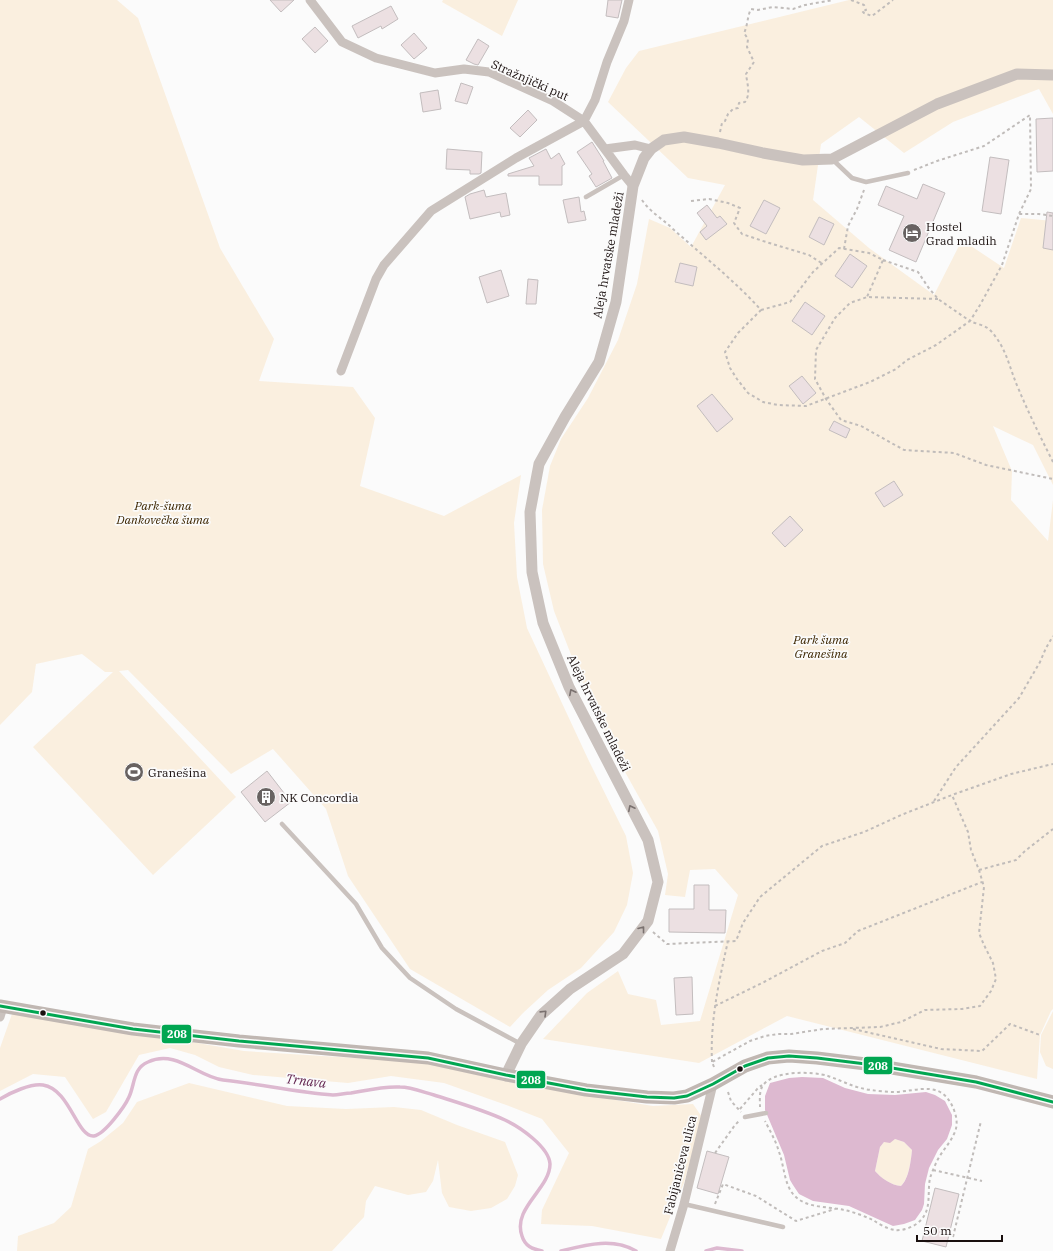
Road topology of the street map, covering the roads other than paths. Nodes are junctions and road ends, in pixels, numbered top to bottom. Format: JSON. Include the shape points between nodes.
{"nodes":[{"id":1,"x":310,"y":0,"type":"edge"},
{"id":2,"x":629,"y":0,"type":"edge"},
{"id":3,"x":1053,"y":75,"type":"edge"},
{"id":4,"x":584,"y":121,"type":"junction"},
{"id":5,"x":605,"y":149,"type":"junction"},
{"id":6,"x":651,"y":149,"type":"junction"},
{"id":7,"x":832,"y":159,"type":"junction"},
{"id":8,"x":908,"y":173,"type":"road end"},
{"id":9,"x":624,"y":175,"type":"junction"},
{"id":10,"x":633,"y":186,"type":"junction"},
{"id":11,"x":586,"y":197,"type":"dead end"},
{"id":12,"x":341,"y":371,"type":"dead end"},
{"id":13,"x":282,"y":824,"type":"dead end"},
{"id":14,"x":1,"y":1010,"type":"edge"},
{"id":15,"x":521,"y":1044,"type":"junction"},
{"id":16,"x":506,"y":1075,"type":"junction"},
{"id":17,"x":713,"y":1084,"type":"junction"},
{"id":18,"x":1053,"y":1102,"type":"edge"},
{"id":19,"x":766,"y":1113,"type":"dead end"},
{"id":20,"x":745,"y":1117,"type":"road end"},
{"id":21,"x":684,"y":1204,"type":"junction"},
{"id":22,"x":783,"y":1227,"type":"dead end"},
{"id":23,"x":671,"y":1248,"type":"edge"}],
"edges":[{"from":1,"to":4,"type":"street","name":"Stražnjički put","via":[[342,42],[376,58],[435,73],[464,69],[489,72],[553,101]]},
{"from":2,"to":4,"type":"street","via":[[624,21],[595,100]]},
{"from":3,"to":7,"type":"street","name":"Aleja hrvatske mladeži","via":[[1017,74],[937,104]]},
{"from":4,"to":5,"type":"street","name":"Stražnjički put"},
{"from":4,"to":12,"type":"street","via":[[516,158],[431,211],[384,265],[376,278]]},
{"from":5,"to":6,"type":"street","via":[[635,146]]},
{"from":5,"to":9,"type":"street","name":"Stražnjički put"},
{"from":6,"to":7,"type":"street","name":"Aleja hrvatske mladeži","via":[[664,140],[684,137],[803,160]]},
{"from":6,"to":10,"type":"street","name":"Aleja hrvatske mladeži","via":[[644,158]]},
{"from":7,"to":8,"type":"lane","via":[[852,178],[866,182]]},
{"from":9,"to":10,"type":"street","name":"Stražnjički put"},
{"from":9,"to":11,"type":"lane"},
{"from":15,"to":10,"type":"street","name":"Aleja hrvatske mladeži","one_way":true,"via":[[540,1015],[570,989],[623,954],[648,921],[658,882],[648,840],[569,687],[543,622],[532,572],[530,512],[539,464],[599,362],[616,302]]},
{"from":13,"to":15,"type":"lane","via":[[356,904],[382,948],[410,978],[456,1008]]},
{"from":14,"to":16,"type":"main road","via":[[239,1041],[428,1058]]},
{"from":15,"to":16,"type":"street","name":"Aleja hrvatske mladeži"},
{"from":16,"to":17,"type":"main road","via":[[586,1090],[647,1097],[687,1096]]},
{"from":17,"to":18,"type":"main road","via":[[745,1066],[768,1058],[789,1056],[867,1064],[976,1082]]},
{"from":17,"to":21,"type":"street","name":"Fabijanićeva ulica"},
{"from":19,"to":20,"type":"lane"},
{"from":21,"to":22,"type":"lane"},
{"from":21,"to":23,"type":"street","name":"Fabijanićeva ulica"}]}
